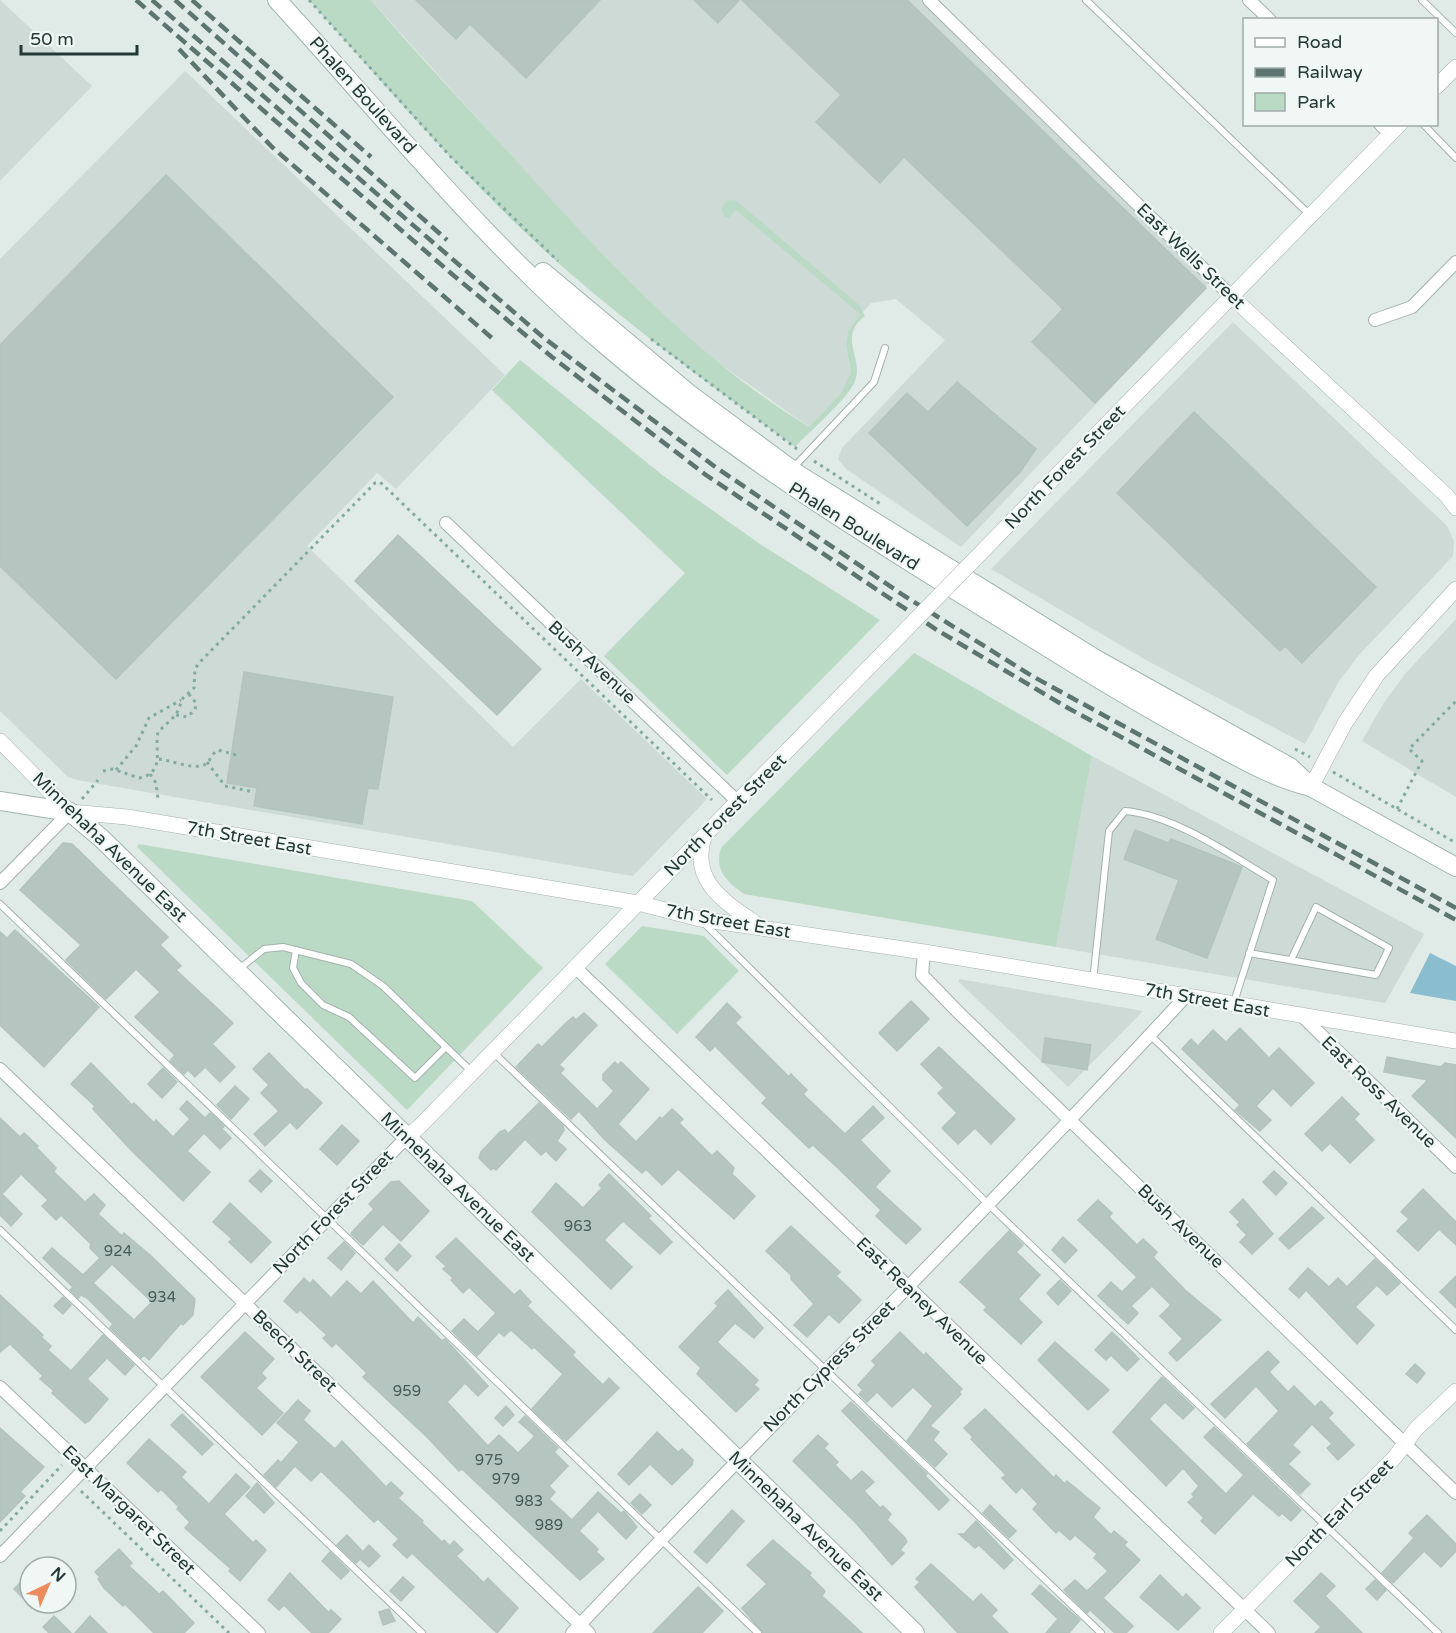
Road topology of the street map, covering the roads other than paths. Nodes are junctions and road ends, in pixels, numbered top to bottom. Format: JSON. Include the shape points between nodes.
{"nodes":[{"id":1,"x":277,"y":0,"type":"edge"},
{"id":2,"x":929,"y":0,"type":"edge"},
{"id":3,"x":1086,"y":0,"type":"edge"},
{"id":4,"x":1249,"y":0,"type":"edge"},
{"id":5,"x":1422,"y":0,"type":"edge"},
{"id":6,"x":1268,"y":18,"type":"edge"},
{"id":7,"x":1456,"y":33,"type":"edge"},
{"id":8,"x":1456,"y":67,"type":"edge"},
{"id":9,"x":1438,"y":86,"type":"edge"},
{"id":10,"x":1425,"y":126,"type":"edge"},
{"id":11,"x":1390,"y":128,"type":"edge"},
{"id":12,"x":1456,"y":158,"type":"edge"},
{"id":13,"x":1311,"y":216,"type":"junction"},
{"id":14,"x":1456,"y":262,"type":"edge"},
{"id":15,"x":1231,"y":296,"type":"junction"},
{"id":16,"x":1375,"y":320,"type":"dead end"},
{"id":17,"x":885,"y":348,"type":"dead end"},
{"id":18,"x":786,"y":475,"type":"junction"},
{"id":19,"x":1456,"y":508,"type":"edge"},
{"id":20,"x":446,"y":523,"type":"dead end"},
{"id":21,"x":1456,"y":589,"type":"edge"},
{"id":22,"x":0,"y":741,"type":"edge"},
{"id":23,"x":1311,"y":787,"type":"junction"},
{"id":24,"x":0,"y":801,"type":"edge"},
{"id":25,"x":738,"y":802,"type":"junction"},
{"id":26,"x":70,"y":812,"type":"junction"},
{"id":27,"x":704,"y":837,"type":"junction"},
{"id":28,"x":1456,"y":867,"type":"edge"},
{"id":29,"x":0,"y":883,"type":"edge"},
{"id":30,"x":638,"y":903,"type":"junction"},
{"id":31,"x":0,"y":904,"type":"edge"},
{"id":32,"x":700,"y":919,"type":"junction"},
{"id":33,"x":764,"y":929,"type":"junction"},
{"id":34,"x":296,"y":950,"type":"junction"},
{"id":35,"x":924,"y":952,"type":"junction"},
{"id":36,"x":1249,"y":953,"type":"junction"},
{"id":37,"x":1291,"y":960,"type":"junction"},
{"id":38,"x":576,"y":968,"type":"junction"},
{"id":39,"x":237,"y":971,"type":"junction"},
{"id":40,"x":1093,"y":981,"type":"junction"},
{"id":41,"x":1186,"y":996,"type":"junction"},
{"id":42,"x":1233,"y":1004,"type":"junction"},
{"id":43,"x":1303,"y":1017,"type":"junction"},
{"id":44,"x":1150,"y":1035,"type":"junction"},
{"id":45,"x":1456,"y":1041,"type":"edge"},
{"id":46,"x":446,"y":1047,"type":"junction"},
{"id":47,"x":493,"y":1052,"type":"junction"},
{"id":48,"x":0,"y":1069,"type":"edge"},
{"id":49,"x":472,"y":1073,"type":"junction"},
{"id":50,"x":1071,"y":1119,"type":"junction"},
{"id":51,"x":406,"y":1138,"type":"junction"},
{"id":52,"x":1456,"y":1167,"type":"edge"},
{"id":53,"x":988,"y":1204,"type":"junction"},
{"id":54,"x":326,"y":1218,"type":"junction"},
{"id":55,"x":0,"y":1230,"type":"edge"},
{"id":56,"x":907,"y":1287,"type":"junction"},
{"id":57,"x":245,"y":1303,"type":"junction"},
{"id":58,"x":1456,"y":1330,"type":"edge"},
{"id":59,"x":827,"y":1369,"type":"junction"},
{"id":60,"x":163,"y":1385,"type":"junction"},
{"id":61,"x":0,"y":1387,"type":"edge"},
{"id":62,"x":1456,"y":1391,"type":"edge"},
{"id":63,"x":1404,"y":1443,"type":"junction"},
{"id":64,"x":738,"y":1459,"type":"junction"},
{"id":65,"x":85,"y":1468,"type":"junction"},
{"id":66,"x":1456,"y":1493,"type":"edge"},
{"id":67,"x":1327,"y":1527,"type":"junction"},
{"id":68,"x":660,"y":1539,"type":"junction"},
{"id":69,"x":2,"y":1550,"type":"edge"},
{"id":70,"x":1244,"y":1609,"type":"junction"},
{"id":71,"x":581,"y":1630,"type":"edge"},
{"id":72,"x":259,"y":1633,"type":"edge"},
{"id":73,"x":422,"y":1633,"type":"edge"},
{"id":74,"x":758,"y":1633,"type":"edge"},
{"id":75,"x":915,"y":1633,"type":"edge"},
{"id":76,"x":1101,"y":1633,"type":"edge"},
{"id":77,"x":1221,"y":1633,"type":"edge"},
{"id":78,"x":1269,"y":1633,"type":"edge"},
{"id":79,"x":1438,"y":1633,"type":"edge"}],
"edges":[{"from":1,"to":18,"type":"main road","name":"Phalen Boulevard","via":[[449,190]]},
{"from":2,"to":15,"type":"street","name":"East Wells Street"},
{"from":3,"to":13,"type":"lane"},
{"from":4,"to":6,"type":"street"},
{"from":5,"to":7,"type":"lane"},
{"from":8,"to":9,"type":"street"},
{"from":10,"to":12,"type":"lane"},
{"from":11,"to":13,"type":"street","name":"North Forest Street"},
{"from":13,"to":15,"type":"street","name":"North Forest Street"},
{"from":14,"to":16,"type":"street","via":[[1412,307]]},
{"from":15,"to":19,"type":"street","name":"East Wells Street","via":[[1447,495]]},
{"from":15,"to":25,"type":"street","name":"North Forest Street","bridge":true},
{"from":17,"to":18,"type":"lane","via":[[874,382]]},
{"from":18,"to":23,"type":"main road","name":"Phalen Boulevard","via":[[1094,658],[1290,767]]},
{"from":20,"to":25,"type":"street","name":"Bush Avenue"},
{"from":21,"to":23,"type":"street","via":[[1377,675],[1345,723]]},
{"from":22,"to":26,"type":"street","name":"Minnehaha Avenue East"},
{"from":23,"to":28,"type":"main road","name":"Phalen Boulevard"},
{"from":24,"to":26,"type":"main road","name":"7th Street East"},
{"from":25,"to":27,"type":"street","name":"North Forest Street"},
{"from":26,"to":29,"type":"street"},
{"from":26,"to":30,"type":"street","name":"7th Street East","via":[[127,817]]},
{"from":26,"to":39,"type":"main road","name":"Minnehaha Avenue East"},
{"from":27,"to":30,"type":"street","name":"North Forest Street"},
{"from":27,"to":33,"type":"street","via":[[699,861],[706,880],[716,893]]},
{"from":30,"to":32,"type":"street","name":"7th Street East"},
{"from":30,"to":38,"type":"street","name":"North Forest Street"},
{"from":31,"to":54,"type":"lane"},
{"from":32,"to":33,"type":"street","name":"7th Street East"},
{"from":32,"to":53,"type":"lane"},
{"from":33,"to":35,"type":"street","name":"7th Street East"},
{"from":34,"to":39,"type":"lane","via":[[264,949]]},
{"from":34,"to":46,"type":"lane","via":[[351,964],[383,986]]},
{"from":34,"to":46,"type":"lane","via":[[293,968],[301,983],[323,1005],[349,1017],[415,1078]]},
{"from":35,"to":40,"type":"street","name":"7th Street East"},
{"from":35,"to":50,"type":"street","name":"Bush Avenue","via":[[922,975]]},
{"from":36,"to":37,"type":"lane"},
{"from":36,"to":40,"type":"lane","via":[[1273,880],[1210,843],[1146,813],[1125,811],[1109,831]]},
{"from":36,"to":42,"type":"lane"},
{"from":37,"to":37,"type":"lane","via":[[1376,975],[1389,948],[1316,907]]},
{"from":38,"to":47,"type":"street","name":"North Forest Street"},
{"from":38,"to":56,"type":"street","name":"East Reaney Avenue"},
{"from":39,"to":51,"type":"main road","name":"Minnehaha Avenue East"},
{"from":40,"to":41,"type":"street","name":"7th Street East"},
{"from":41,"to":42,"type":"street","name":"7th Street East"},
{"from":41,"to":44,"type":"street","name":"North Cypress Street"},
{"from":42,"to":43,"type":"street","name":"7th Street East"},
{"from":43,"to":45,"type":"street","name":"7th Street East"},
{"from":43,"to":52,"type":"street","name":"East Ross Avenue"},
{"from":44,"to":50,"type":"street","name":"North Cypress Street"},
{"from":44,"to":58,"type":"lane"},
{"from":46,"to":49,"type":"lane"},
{"from":47,"to":49,"type":"street","name":"North Forest Street"},
{"from":47,"to":59,"type":"lane"},
{"from":48,"to":57,"type":"street","name":"Beech Street"},
{"from":49,"to":51,"type":"street","name":"North Forest Street"},
{"from":50,"to":53,"type":"street","name":"North Cypress Street"},
{"from":50,"to":63,"type":"street","name":"Bush Avenue"},
{"from":51,"to":54,"type":"street","name":"North Forest Street"},
{"from":51,"to":64,"type":"main road","name":"Minnehaha Avenue East"},
{"from":53,"to":56,"type":"street","name":"North Cypress Street"},
{"from":53,"to":67,"type":"lane"},
{"from":54,"to":57,"type":"street","name":"North Forest Street"},
{"from":54,"to":68,"type":"lane"},
{"from":55,"to":60,"type":"lane"},
{"from":56,"to":59,"type":"street","name":"North Cypress Street"},
{"from":56,"to":70,"type":"street","name":"East Reaney Avenue"},
{"from":57,"to":60,"type":"street","name":"North Forest Street"},
{"from":57,"to":71,"type":"street","name":"Beech Street"},
{"from":59,"to":64,"type":"street","name":"North Cypress Street"},
{"from":59,"to":76,"type":"lane"},
{"from":60,"to":65,"type":"street","name":"North Forest Street"},
{"from":60,"to":73,"type":"lane"},
{"from":61,"to":65,"type":"street","name":"East Margaret Street"},
{"from":62,"to":63,"type":"street","name":"North Earl Street"},
{"from":63,"to":66,"type":"street","name":"Bush Avenue"},
{"from":63,"to":67,"type":"street","name":"North Earl Street"},
{"from":64,"to":68,"type":"street","name":"North Cypress Street"},
{"from":64,"to":75,"type":"main road","name":"Minnehaha Avenue East"},
{"from":65,"to":69,"type":"street","name":"North Forest Street"},
{"from":65,"to":72,"type":"street","name":"East Margaret Street"},
{"from":67,"to":70,"type":"street","name":"North Earl Street"},
{"from":67,"to":79,"type":"lane"},
{"from":68,"to":71,"type":"street","name":"North Cypress Street"},
{"from":68,"to":74,"type":"lane"},
{"from":70,"to":77,"type":"street","name":"North Earl Street"},
{"from":70,"to":78,"type":"street","name":"East Reaney Avenue"}]}
